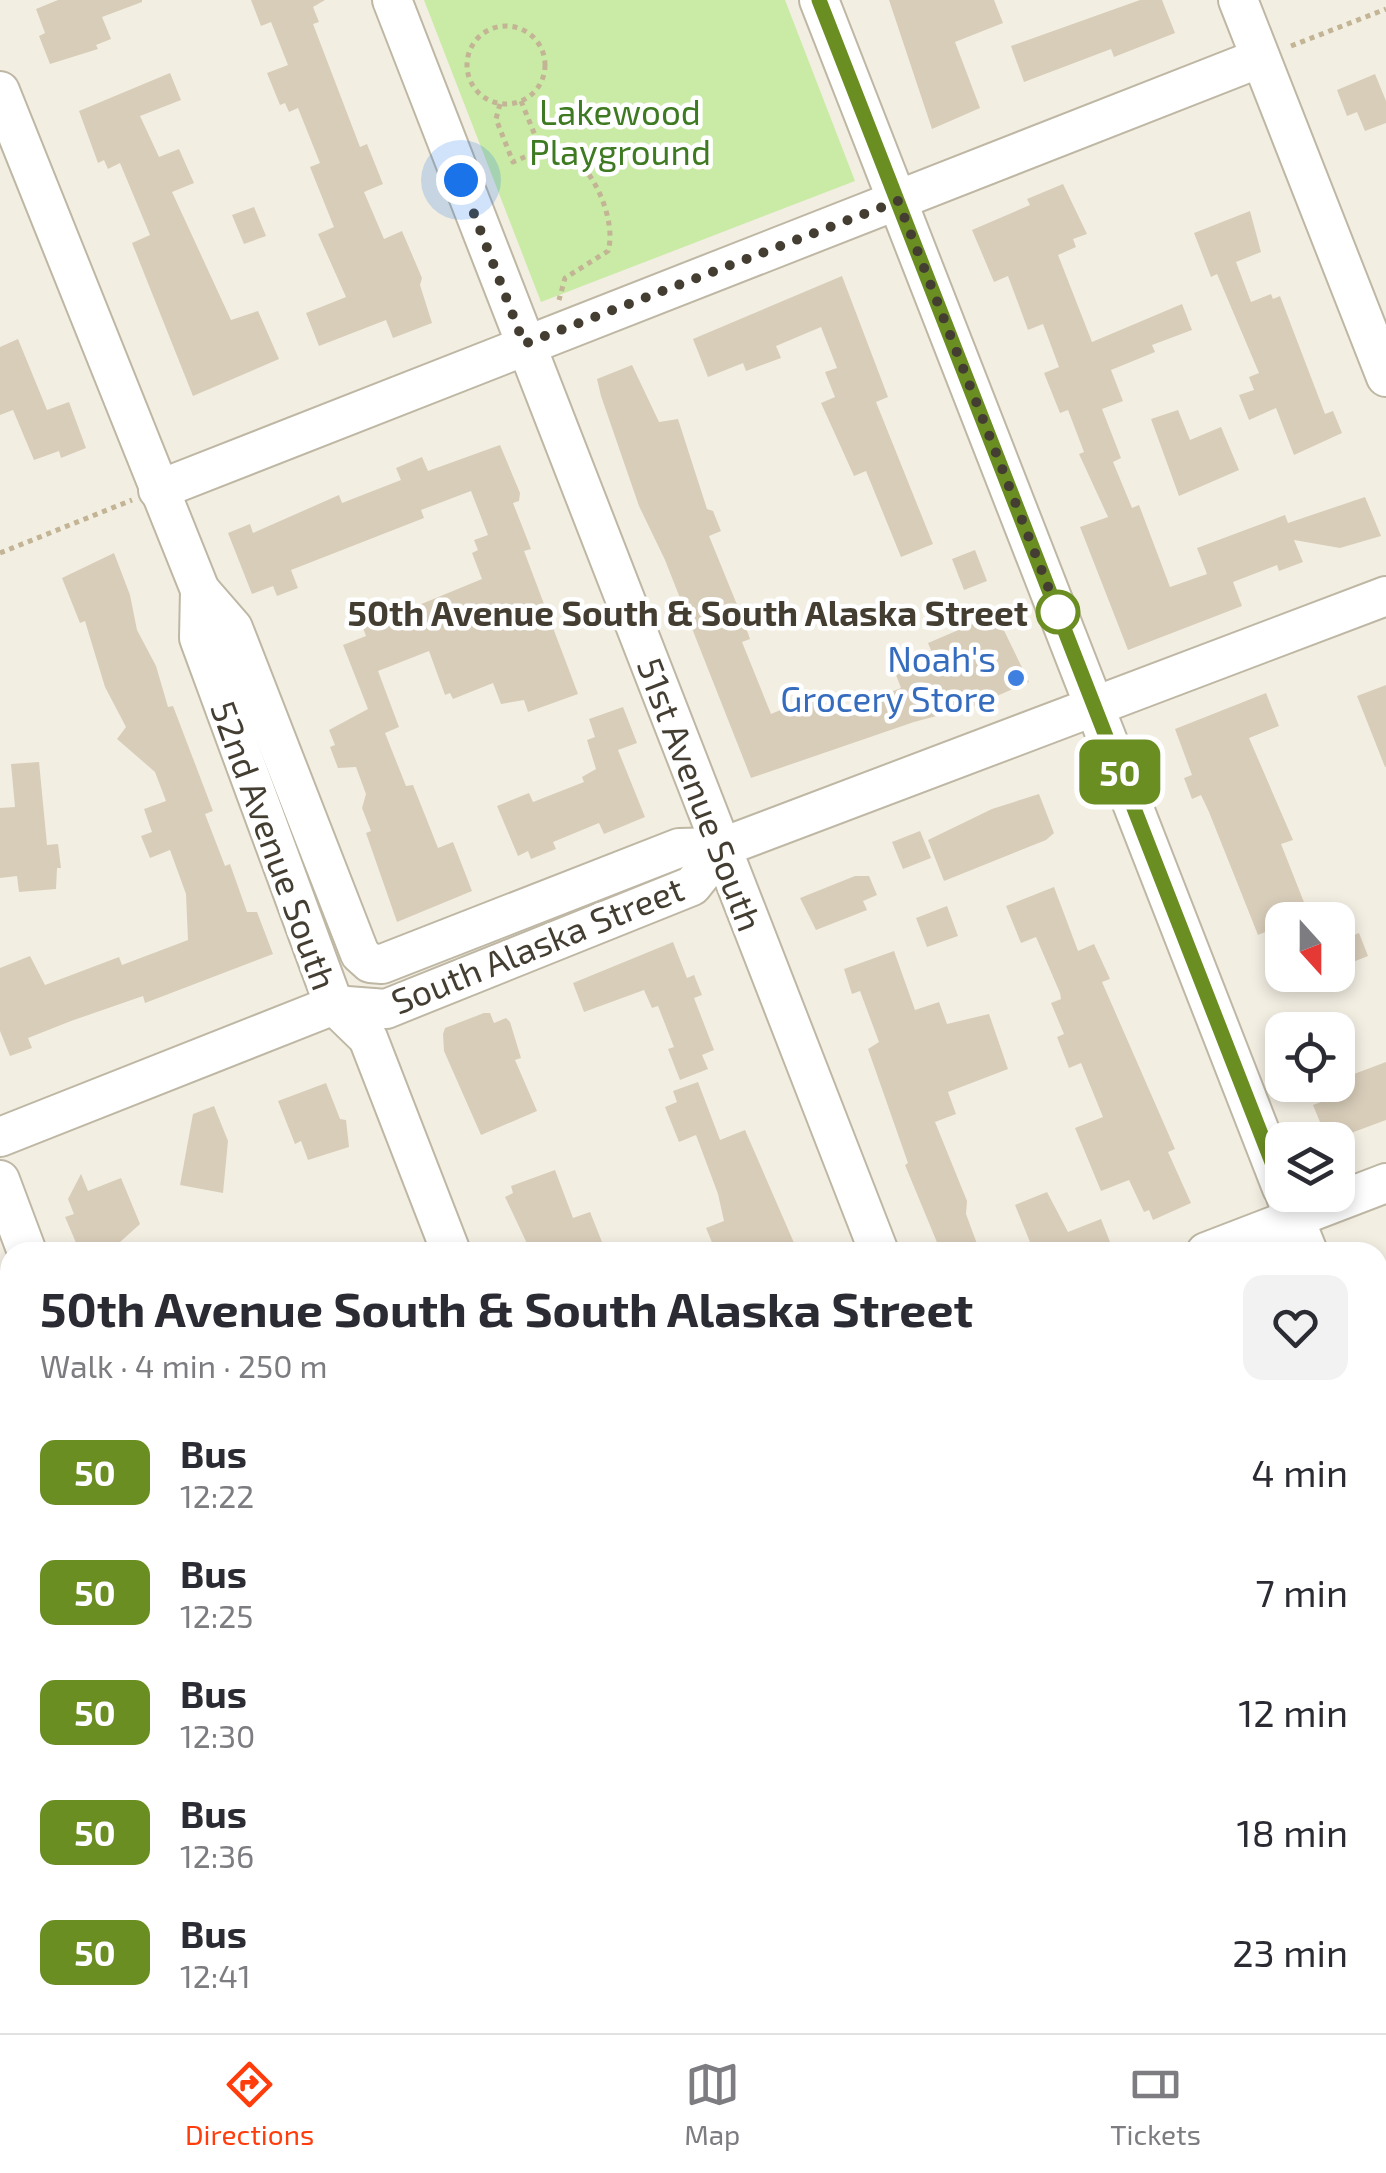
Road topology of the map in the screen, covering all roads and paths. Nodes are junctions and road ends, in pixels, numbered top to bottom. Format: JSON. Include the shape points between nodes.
{"nodes":[{"id":1,"x":392,"y":0,"type":"edge"},
{"id":2,"x":819,"y":0,"type":"edge"},
{"id":3,"x":1238,"y":0,"type":"edge"},
{"id":4,"x":1386,"y":9,"type":"edge"},
{"id":5,"x":1296,"y":44,"type":"dead end"},
{"id":6,"x":1260,"y":58,"type":"junction"},
{"id":7,"x":0,"y":90,"type":"edge"},
{"id":8,"x":522,"y":101,"type":"junction"},
{"id":9,"x":500,"y":104,"type":"junction"},
{"id":10,"x":541,"y":150,"type":"junction"},
{"id":11,"x":898,"y":201,"type":"junction"},
{"id":12,"x":560,"y":303,"type":"dead end"},
{"id":13,"x":524,"y":344,"type":"junction"},
{"id":14,"x":1386,"y":377,"type":"edge"},
{"id":15,"x":145,"y":495,"type":"junction"},
{"id":16,"x":0,"y":552,"type":"edge"},
{"id":17,"x":200,"y":590,"type":"junction"},
{"id":18,"x":1386,"y":596,"type":"edge"},
{"id":19,"x":1095,"y":707,"type":"junction"},
{"id":20,"x":723,"y":848,"type":"junction"},
{"id":21,"x":360,"y":954,"type":"joint"},
{"id":22,"x":334,"y":1004,"type":"junction"},
{"id":23,"x":0,"y":1136,"type":"edge"},
{"id":24,"x":0,"y":1180,"type":"edge"},
{"id":25,"x":1386,"y":1184,"type":"edge"},
{"id":26,"x":1292,"y":1214,"type":"edge"},
{"id":27,"x":23,"y":1242,"type":"edge"},
{"id":28,"x":447,"y":1242,"type":"edge"},
{"id":29,"x":875,"y":1242,"type":"edge"},
{"id":30,"x":1229,"y":1242,"type":"edge"}],
"edges":[{"from":1,"to":13,"type":"street","name":"51st Avenue South"},
{"from":2,"to":11,"type":"street"},
{"from":3,"to":6,"type":"street"},
{"from":4,"to":5,"type":"path"},
{"from":6,"to":11,"type":"street"},
{"from":6,"to":14,"type":"street"},
{"from":7,"to":15,"type":"street","name":"52nd Avenue South"},
{"from":8,"to":9,"type":"path"},
{"from":8,"to":9,"type":"path","via":[[543,81],[545,56],[532,35],[497,27],[474,42],[467,67],[477,92]]},
{"from":8,"to":10,"type":"path"},
{"from":9,"to":10,"type":"path","via":[[496,119],[512,162]]},
{"from":10,"to":12,"type":"path","via":[[563,152],[580,163],[612,236],[608,250],[565,278]]},
{"from":11,"to":13,"type":"street"},
{"from":11,"to":19,"type":"street"},
{"from":13,"to":15,"type":"street"},
{"from":13,"to":20,"type":"street","name":"51st Avenue South"},
{"from":15,"to":16,"type":"path"},
{"from":15,"to":17,"type":"street","name":"52nd Avenue South"},
{"from":17,"to":21,"type":"street","name":"52nd Avenue South","via":[[233,628]]},
{"from":17,"to":22,"type":"street","name":"52nd Avenue South","via":[[199,638]]},
{"from":18,"to":19,"type":"street","name":"South Alaska Street"},
{"from":19,"to":20,"type":"street","name":"South Alaska Street"},
{"from":19,"to":26,"type":"street"},
{"from":20,"to":21,"type":"street","name":"South Alaska Street","via":[[679,848],[382,964]]},
{"from":20,"to":22,"type":"street","name":"South Alaska Street","via":[[692,886],[386,1009]]},
{"from":20,"to":29,"type":"street","name":"51st Avenue South"},
{"from":22,"to":23,"type":"street","name":"South Alaska Street"},
{"from":22,"to":28,"type":"street","name":"52nd Avenue South","via":[[368,1038]]},
{"from":24,"to":27,"type":"street"},
{"from":25,"to":26,"type":"street"},
{"from":26,"to":30,"type":"street"}]}
